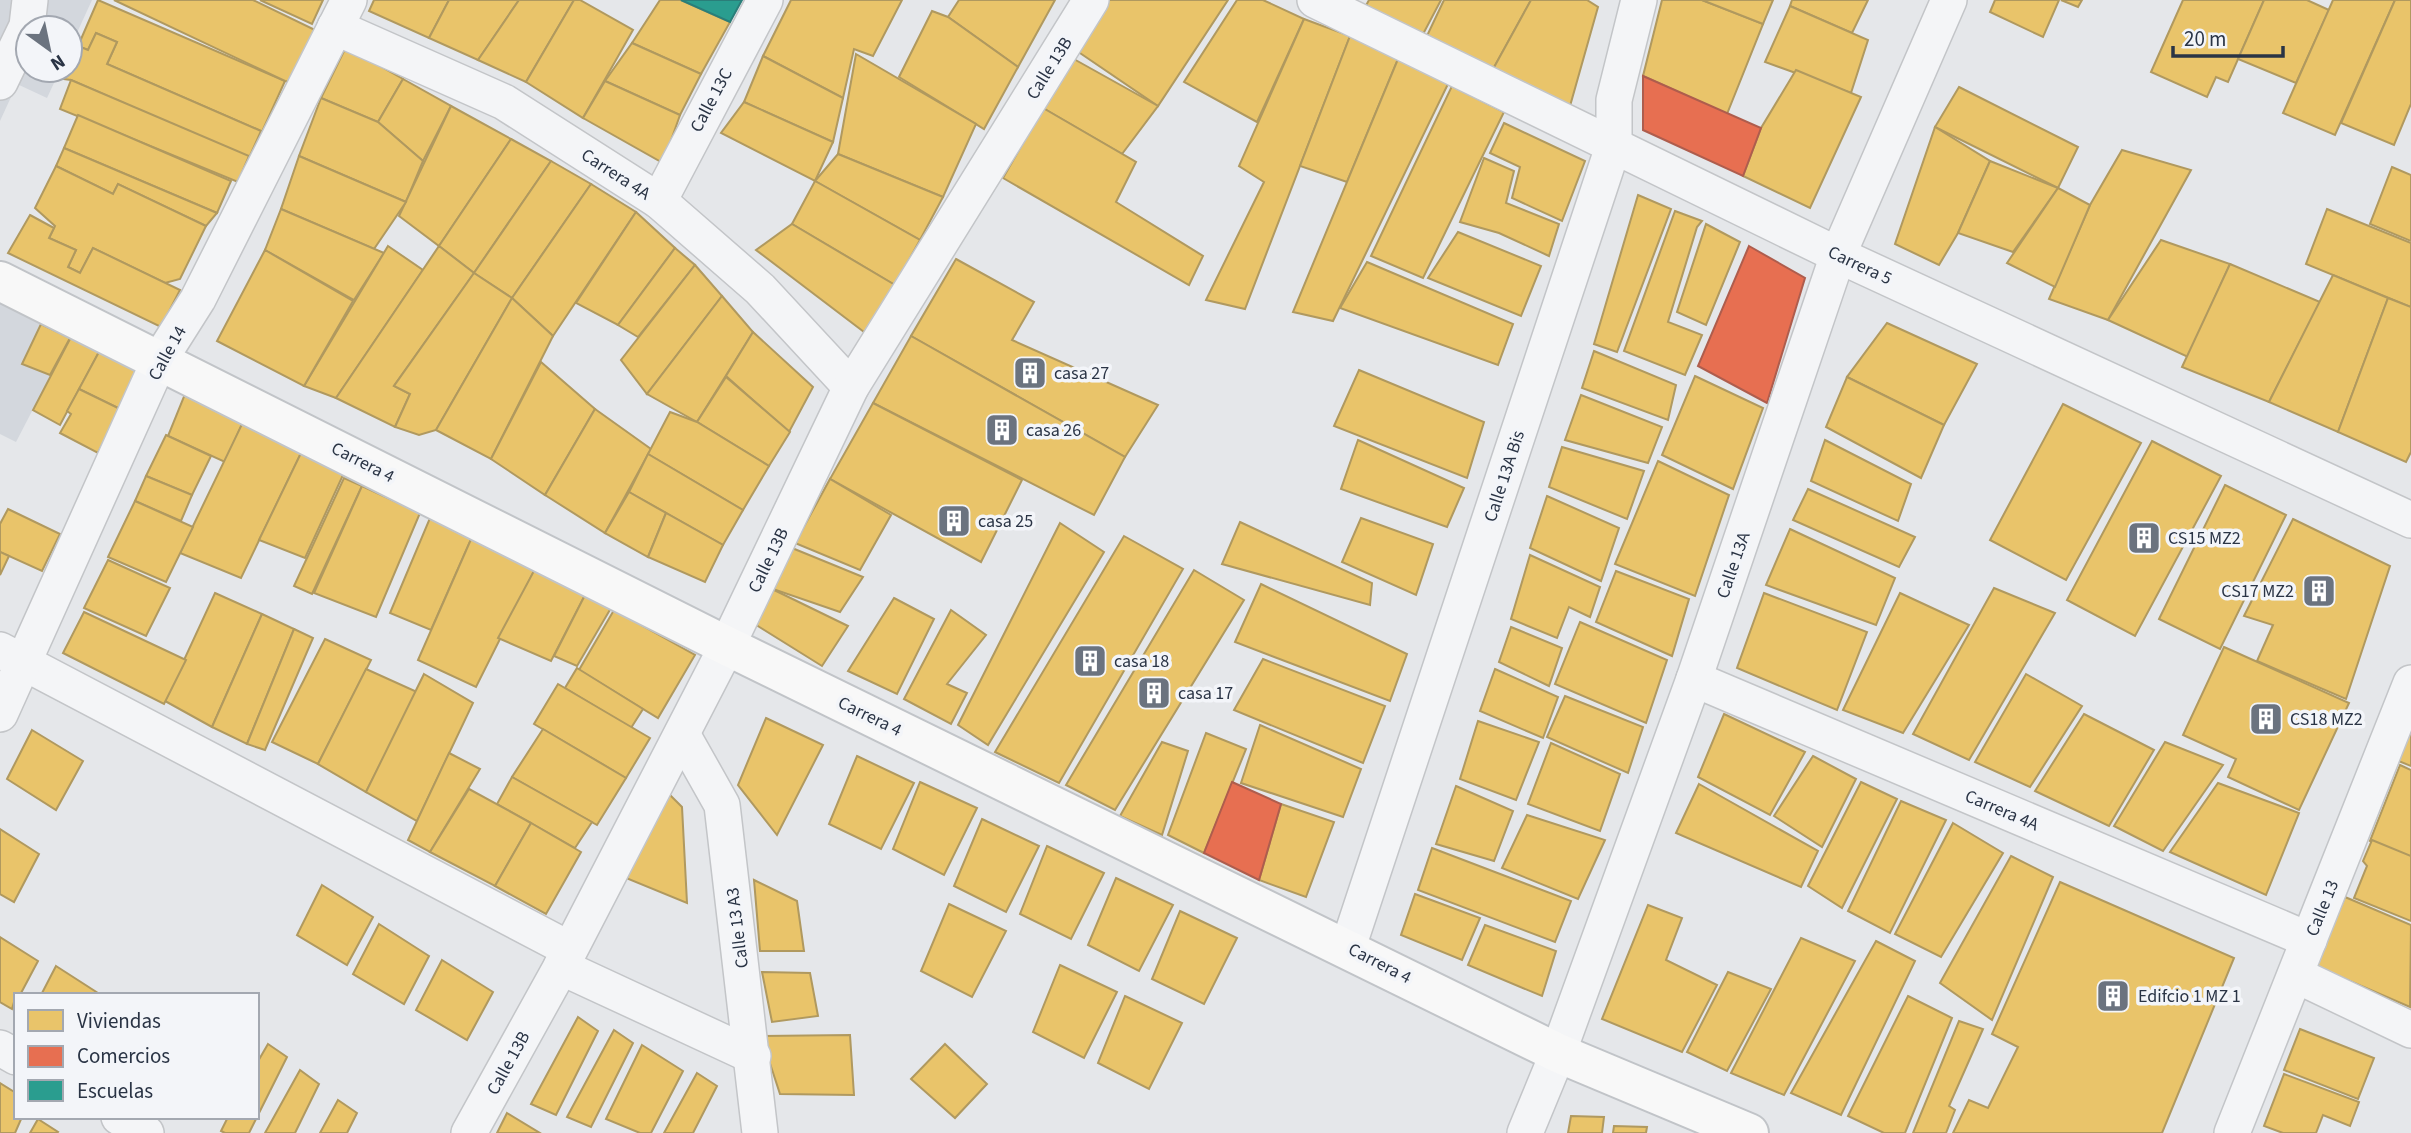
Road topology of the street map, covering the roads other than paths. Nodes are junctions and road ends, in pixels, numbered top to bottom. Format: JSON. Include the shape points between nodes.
{"nodes":[{"id":1,"x":30,"y":0,"type":"edge"},
{"id":2,"x":765,"y":0,"type":"edge"},
{"id":3,"x":1091,"y":0,"type":"edge"},
{"id":4,"x":1315,"y":0,"type":"edge"},
{"id":5,"x":1639,"y":0,"type":"edge"},
{"id":6,"x":1949,"y":0,"type":"edge"},
{"id":7,"x":342,"y":14,"type":"edge"},
{"id":8,"x":0,"y":82,"type":"edge"},
{"id":9,"x":1614,"y":144,"type":"junction"},
{"id":10,"x":659,"y":201,"type":"junction"},
{"id":11,"x":1838,"y":255,"type":"junction"},
{"id":12,"x":0,"y":281,"type":"edge"},
{"id":13,"x":160,"y":359,"type":"junction"},
{"id":14,"x":851,"y":387,"type":"junction"},
{"id":15,"x":2411,"y":520,"type":"edge"},
{"id":16,"x":727,"y":646,"type":"junction"},
{"id":17,"x":13,"y":655,"type":"edge"},
{"id":18,"x":1694,"y":679,"type":"junction"},
{"id":19,"x":2411,"y":683,"type":"edge"},
{"id":20,"x":0,"y":714,"type":"edge"},
{"id":21,"x":681,"y":734,"type":"junction"},
{"id":22,"x":2309,"y":940,"type":"junction"},
{"id":23,"x":1348,"y":947,"type":"junction"},
{"id":24,"x":565,"y":958,"type":"junction"},
{"id":25,"x":2296,"y":975,"type":"junction"},
{"id":26,"x":2411,"y":1030,"type":"edge"},
{"id":27,"x":1558,"y":1053,"type":"junction"},
{"id":28,"x":753,"y":1056,"type":"junction"},
{"id":29,"x":122,"y":1119,"type":"edge"},
{"id":30,"x":146,"y":1133,"type":"edge"},
{"id":31,"x":469,"y":1133,"type":"edge"},
{"id":32,"x":760,"y":1133,"type":"edge"},
{"id":33,"x":1525,"y":1133,"type":"edge"},
{"id":34,"x":1749,"y":1133,"type":"edge"},
{"id":35,"x":2232,"y":1133,"type":"edge"}],
"edges":[{"from":1,"to":8,"type":"street","via":[[27,26]]},
{"from":2,"to":10,"type":"street","name":"Calle 13C"},
{"from":3,"to":14,"type":"street","name":"Calle 13B"},
{"from":4,"to":9,"type":"street","name":"Carrera 5"},
{"from":5,"to":9,"type":"street","name":"Calle 13A Bis","via":[[1614,100]]},
{"from":6,"to":11,"type":"street","name":"Calle 13A"},
{"from":7,"to":10,"type":"street","name":"Carrera 4A","via":[[504,102]]},
{"from":7,"to":13,"type":"street","name":"Calle 14","via":[[198,299]]},
{"from":9,"to":11,"type":"street","name":"Carrera 5"},
{"from":9,"to":23,"type":"street","name":"Calle 13A Bis"},
{"from":10,"to":14,"type":"street","name":"Carrera 4A","via":[[760,289]]},
{"from":11,"to":15,"type":"street","name":"Carrera 5"},
{"from":11,"to":18,"type":"street","name":"Calle 13A"},
{"from":12,"to":13,"type":"main road","name":"Carrera 4"},
{"from":13,"to":16,"type":"main road","name":"Carrera 4"},
{"from":13,"to":17,"type":"street","name":"Calle 14"},
{"from":14,"to":16,"type":"street","name":"Calle 13B"},
{"from":16,"to":21,"type":"street","name":"Calle 13B"},
{"from":16,"to":23,"type":"main road","name":"Carrera 4"},
{"from":17,"to":20,"type":"street","name":"Calle 14"},
{"from":17,"to":24,"type":"street"},
{"from":18,"to":22,"type":"street","name":"Carrera 4A"},
{"from":18,"to":27,"type":"street","name":"Calle 13A"},
{"from":19,"to":22,"type":"street","name":"Calle 13"},
{"from":21,"to":24,"type":"street","name":"Calle 13B"},
{"from":21,"to":28,"type":"street","name":"Calle 13 A3","via":[[722,805]]},
{"from":22,"to":25,"type":"street","name":"Calle 13"},
{"from":23,"to":27,"type":"main road","name":"Carrera 4"},
{"from":24,"to":28,"type":"street"},
{"from":24,"to":31,"type":"street","name":"Calle 13B"},
{"from":25,"to":26,"type":"street"},
{"from":25,"to":35,"type":"street","name":"Calle 13"},
{"from":27,"to":33,"type":"street","name":"Calle 13A"},
{"from":27,"to":34,"type":"main road","name":"Carrera 4"},
{"from":28,"to":32,"type":"street","name":"Calle 13 A3"},
{"from":29,"to":30,"type":"street"}]}
